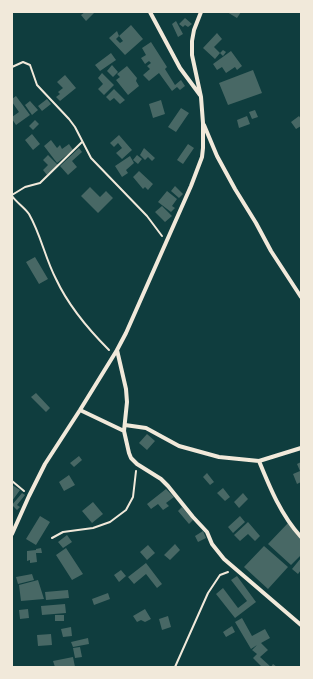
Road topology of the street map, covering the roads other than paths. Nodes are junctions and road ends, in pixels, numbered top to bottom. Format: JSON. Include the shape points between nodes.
{"nodes":[{"id":1,"x":150,"y":12,"type":"edge"},
{"id":2,"x":201,"y":12,"type":"edge"},
{"id":3,"x":201,"y":97,"type":"junction"},
{"id":4,"x":204,"y":123,"type":"junction"},
{"id":5,"x":301,"y":297,"type":"edge"},
{"id":6,"x":117,"y":350,"type":"junction"},
{"id":7,"x":80,"y":410,"type":"junction"},
{"id":8,"x":124,"y":425,"type":"junction"},
{"id":9,"x":124,"y":431,"type":"junction"},
{"id":10,"x":301,"y":448,"type":"edge"},
{"id":11,"x":259,"y":461,"type":"junction"},
{"id":12,"x":12,"y":534,"type":"edge"},
{"id":13,"x":301,"y":537,"type":"edge"},
{"id":14,"x":301,"y":625,"type":"edge"}],
"edges":[{"from":1,"to":3,"type":"street","via":[[180,68]]},
{"from":2,"to":3,"type":"street","via":[[194,30],[192,55]]},
{"from":3,"to":4,"type":"street"},
{"from":4,"to":5,"type":"street","via":[[217,156],[235,190]]},
{"from":4,"to":6,"type":"street","via":[[202,157],[191,186]]},
{"from":6,"to":7,"type":"street"},
{"from":6,"to":8,"type":"street","via":[[128,402]]},
{"from":7,"to":9,"type":"street"},
{"from":7,"to":12,"type":"street","via":[[45,464]]},
{"from":8,"to":9,"type":"street"},
{"from":8,"to":11,"type":"street","via":[[146,428],[179,446],[219,457]]},
{"from":9,"to":14,"type":"street","via":[[131,458],[168,486],[207,532],[212,544],[224,559]]},
{"from":10,"to":11,"type":"street"},
{"from":11,"to":13,"type":"street","via":[[272,493]]}]}
